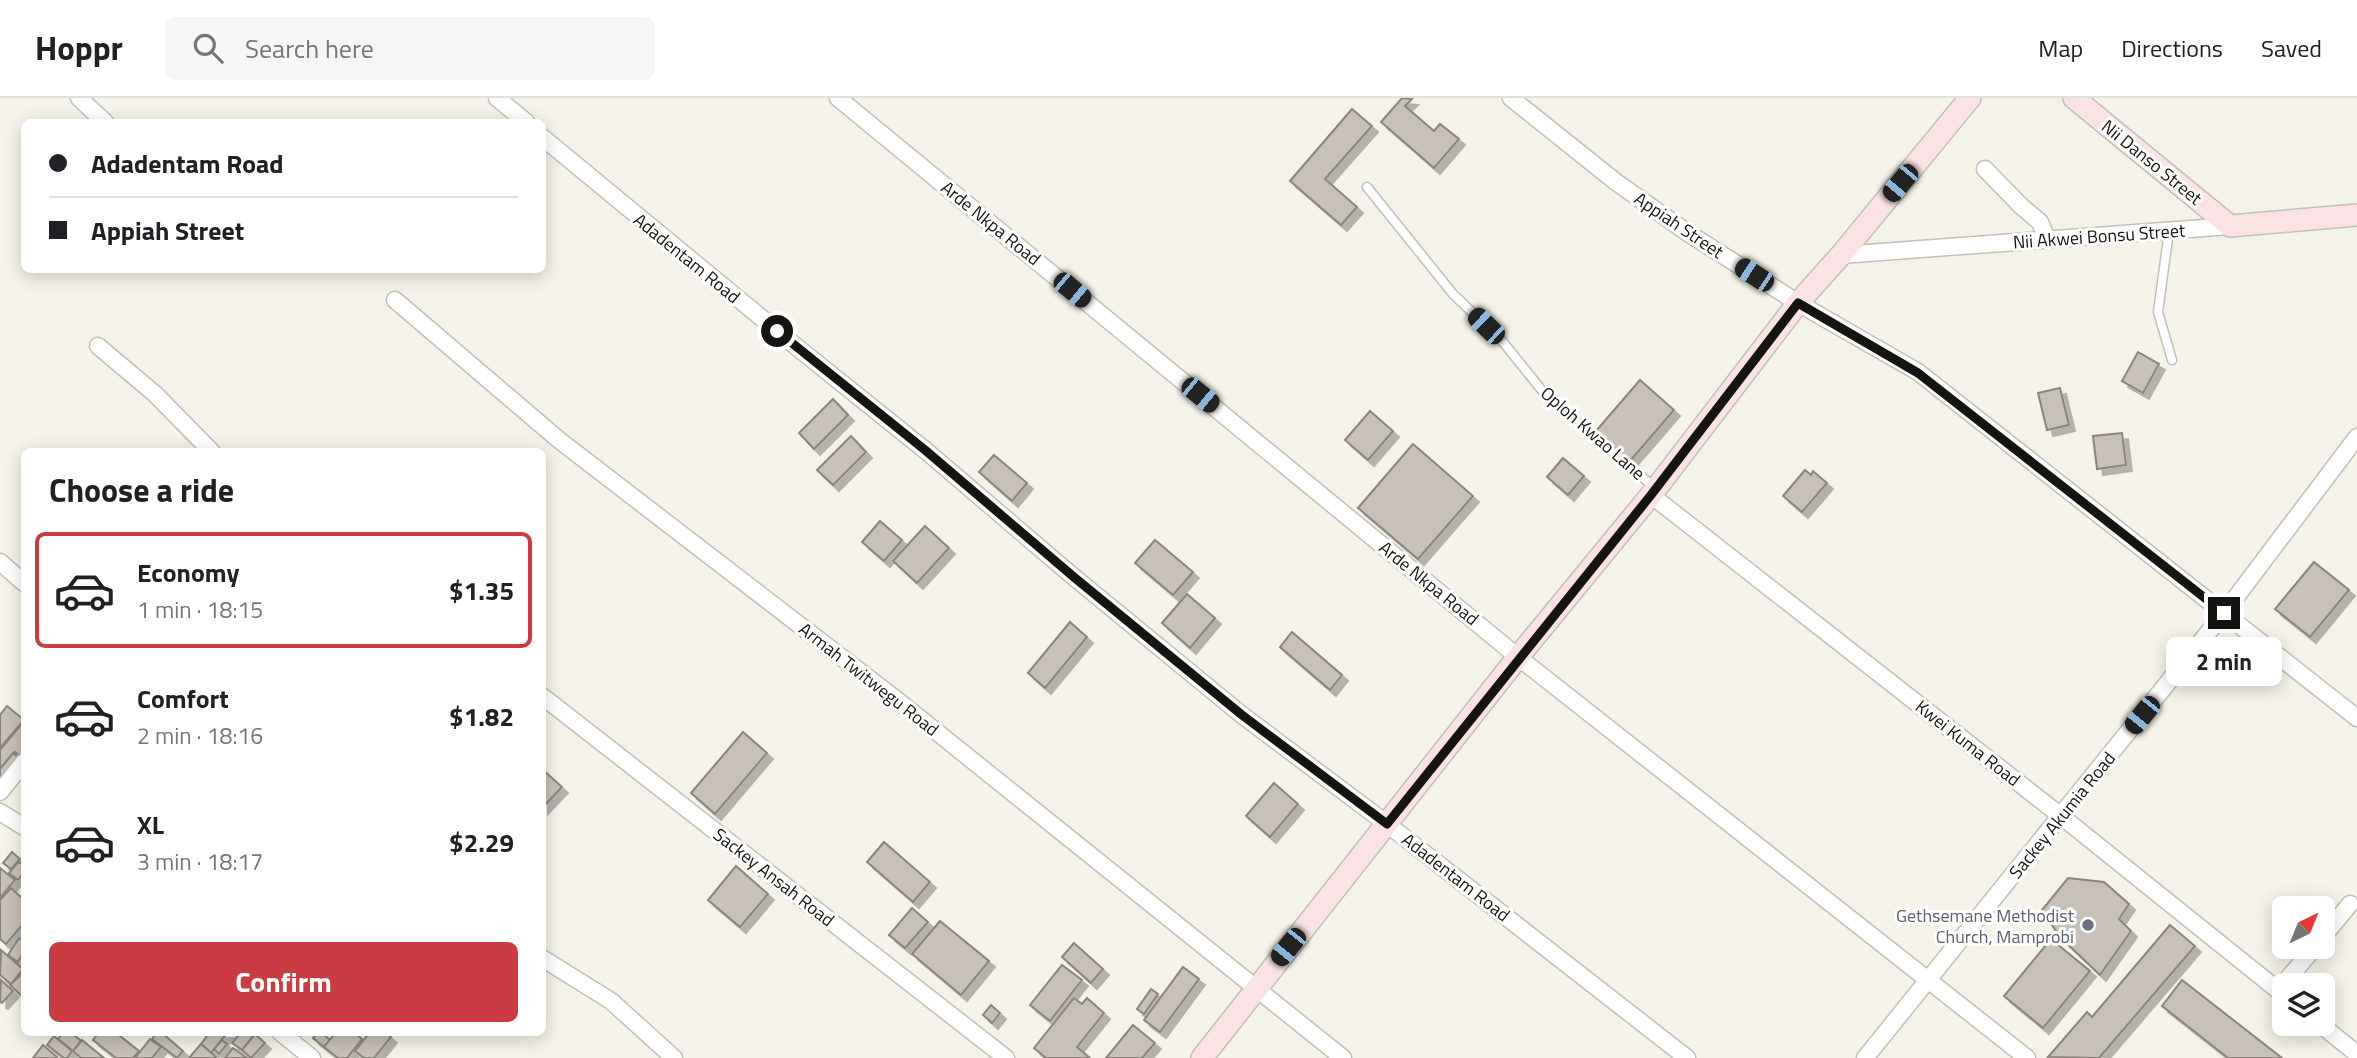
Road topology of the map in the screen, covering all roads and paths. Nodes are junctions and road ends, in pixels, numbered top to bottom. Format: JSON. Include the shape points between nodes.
{"nodes":[{"id":1,"x":79,"y":98,"type":"edge"},
{"id":2,"x":497,"y":98,"type":"edge"},
{"id":3,"x":838,"y":98,"type":"edge"},
{"id":4,"x":1511,"y":98,"type":"edge"},
{"id":5,"x":1970,"y":98,"type":"edge"},
{"id":6,"x":2074,"y":98,"type":"edge"},
{"id":7,"x":102,"y":119,"type":"edge"},
{"id":8,"x":522,"y":119,"type":"edge"},
{"id":9,"x":546,"y":140,"type":"edge"},
{"id":10,"x":1985,"y":169,"type":"dead end"},
{"id":11,"x":1367,"y":187,"type":"dead end"},
{"id":12,"x":2357,"y":215,"type":"edge"},
{"id":13,"x":2230,"y":226,"type":"junction"},
{"id":14,"x":2169,"y":231,"type":"junction"},
{"id":15,"x":2047,"y":239,"type":"junction"},
{"id":16,"x":1841,"y":254,"type":"junction"},
{"id":17,"x":395,"y":300,"type":"dead end"},
{"id":18,"x":1798,"y":303,"type":"junction"},
{"id":19,"x":99,"y":346,"type":"dead end"},
{"id":20,"x":2172,"y":360,"type":"dead end"},
{"id":21,"x":2357,"y":437,"type":"edge"},
{"id":22,"x":208,"y":448,"type":"edge"},
{"id":23,"x":1653,"y":491,"type":"junction"},
{"id":24,"x":0,"y":562,"type":"edge"},
{"id":25,"x":21,"y":580,"type":"edge"},
{"id":26,"x":2224,"y":613,"type":"junction"},
{"id":27,"x":1518,"y":657,"type":"junction"},
{"id":28,"x":546,"y":699,"type":"edge"},
{"id":29,"x":2357,"y":718,"type":"edge"},
{"id":30,"x":21,"y":766,"type":"edge"},
{"id":31,"x":0,"y":792,"type":"edge"},
{"id":32,"x":0,"y":812,"type":"edge"},
{"id":33,"x":2061,"y":816,"type":"junction"},
{"id":34,"x":1387,"y":824,"type":"junction"},
{"id":35,"x":21,"y":825,"type":"edge"},
{"id":36,"x":2350,"y":904,"type":"dead end"},
{"id":37,"x":2335,"y":922,"type":"edge"},
{"id":38,"x":546,"y":961,"type":"edge"},
{"id":39,"x":1930,"y":980,"type":"junction"},
{"id":40,"x":2272,"y":986,"type":"edge"},
{"id":41,"x":1255,"y":988,"type":"junction"},
{"id":42,"x":286,"y":1036,"type":"edge"},
{"id":43,"x":2335,"y":1036,"type":"edge"},
{"id":44,"x":2357,"y":1054,"type":"edge"},
{"id":45,"x":312,"y":1058,"type":"edge"},
{"id":46,"x":674,"y":1058,"type":"edge"},
{"id":47,"x":1006,"y":1058,"type":"edge"},
{"id":48,"x":1202,"y":1058,"type":"edge"},
{"id":49,"x":1343,"y":1058,"type":"edge"},
{"id":50,"x":1687,"y":1058,"type":"edge"},
{"id":51,"x":1865,"y":1058,"type":"edge"},
{"id":52,"x":2027,"y":1058,"type":"edge"}],
"edges":[{"from":1,"to":7,"type":"street"},
{"from":2,"to":8,"type":"street"},
{"from":3,"to":27,"type":"street","name":"Arde Nkpa Road"},
{"from":4,"to":18,"type":"street","name":"Appiah Street","via":[[1616,182]]},
{"from":5,"to":16,"type":"street"},
{"from":6,"to":13,"type":"street","name":"Nii Danso Street"},
{"from":9,"to":34,"type":"street","name":"Adadentam Road","via":[[1242,715]]},
{"from":10,"to":15,"type":"street","via":[[2040,222]]},
{"from":11,"to":23,"type":"lane","name":"Oploh Kwao Lane","via":[[1453,294],[1503,342],[1548,398]]},
{"from":12,"to":13,"type":"street","name":"Nii Akwei Bonsu Street"},
{"from":13,"to":14,"type":"street","name":"Nii Akwei Bonsu Street"},
{"from":14,"to":15,"type":"street","name":"Nii Akwei Bonsu Street"},
{"from":14,"to":20,"type":"lane","via":[[2158,312]]},
{"from":15,"to":16,"type":"street","name":"Nii Akwei Bonsu Street"},
{"from":16,"to":18,"type":"street"},
{"from":17,"to":41,"type":"street","name":"Armah Twitwegu Road","via":[[559,440],[897,700]]},
{"from":18,"to":23,"type":"street"},
{"from":18,"to":26,"type":"street","name":"Appiah Street","via":[[1918,373]]},
{"from":19,"to":22,"type":"street"},
{"from":21,"to":26,"type":"street","name":"Sackey Akumia Road"},
{"from":23,"to":27,"type":"street"},
{"from":23,"to":33,"type":"street","name":"Kwei Kuma Road"},
{"from":24,"to":25,"type":"street"},
{"from":26,"to":29,"type":"street","name":"Appiah Street"},
{"from":26,"to":33,"type":"street","name":"Sackey Akumia Road"},
{"from":27,"to":34,"type":"street"},
{"from":27,"to":39,"type":"street","name":"Arde Nkpa Road"},
{"from":28,"to":47,"type":"street","name":"Sackey Ansah Road"},
{"from":30,"to":31,"type":"street"},
{"from":32,"to":35,"type":"street"},
{"from":33,"to":39,"type":"street","name":"Sackey Akumia Road"},
{"from":33,"to":40,"type":"street","name":"Kwei Kuma Road"},
{"from":34,"to":41,"type":"street"},
{"from":34,"to":50,"type":"street","name":"Adadentam Road"},
{"from":36,"to":37,"type":"street"},
{"from":38,"to":46,"type":"street","via":[[611,1002]]},
{"from":39,"to":51,"type":"street","name":"Sackey Akumia Road"},
{"from":39,"to":52,"type":"street","name":"Arde Nkpa Road"},
{"from":41,"to":48,"type":"street"},
{"from":41,"to":49,"type":"street","name":"Armah Twitwegu Road"},
{"from":42,"to":45,"type":"street"},
{"from":43,"to":44,"type":"street"}]}
